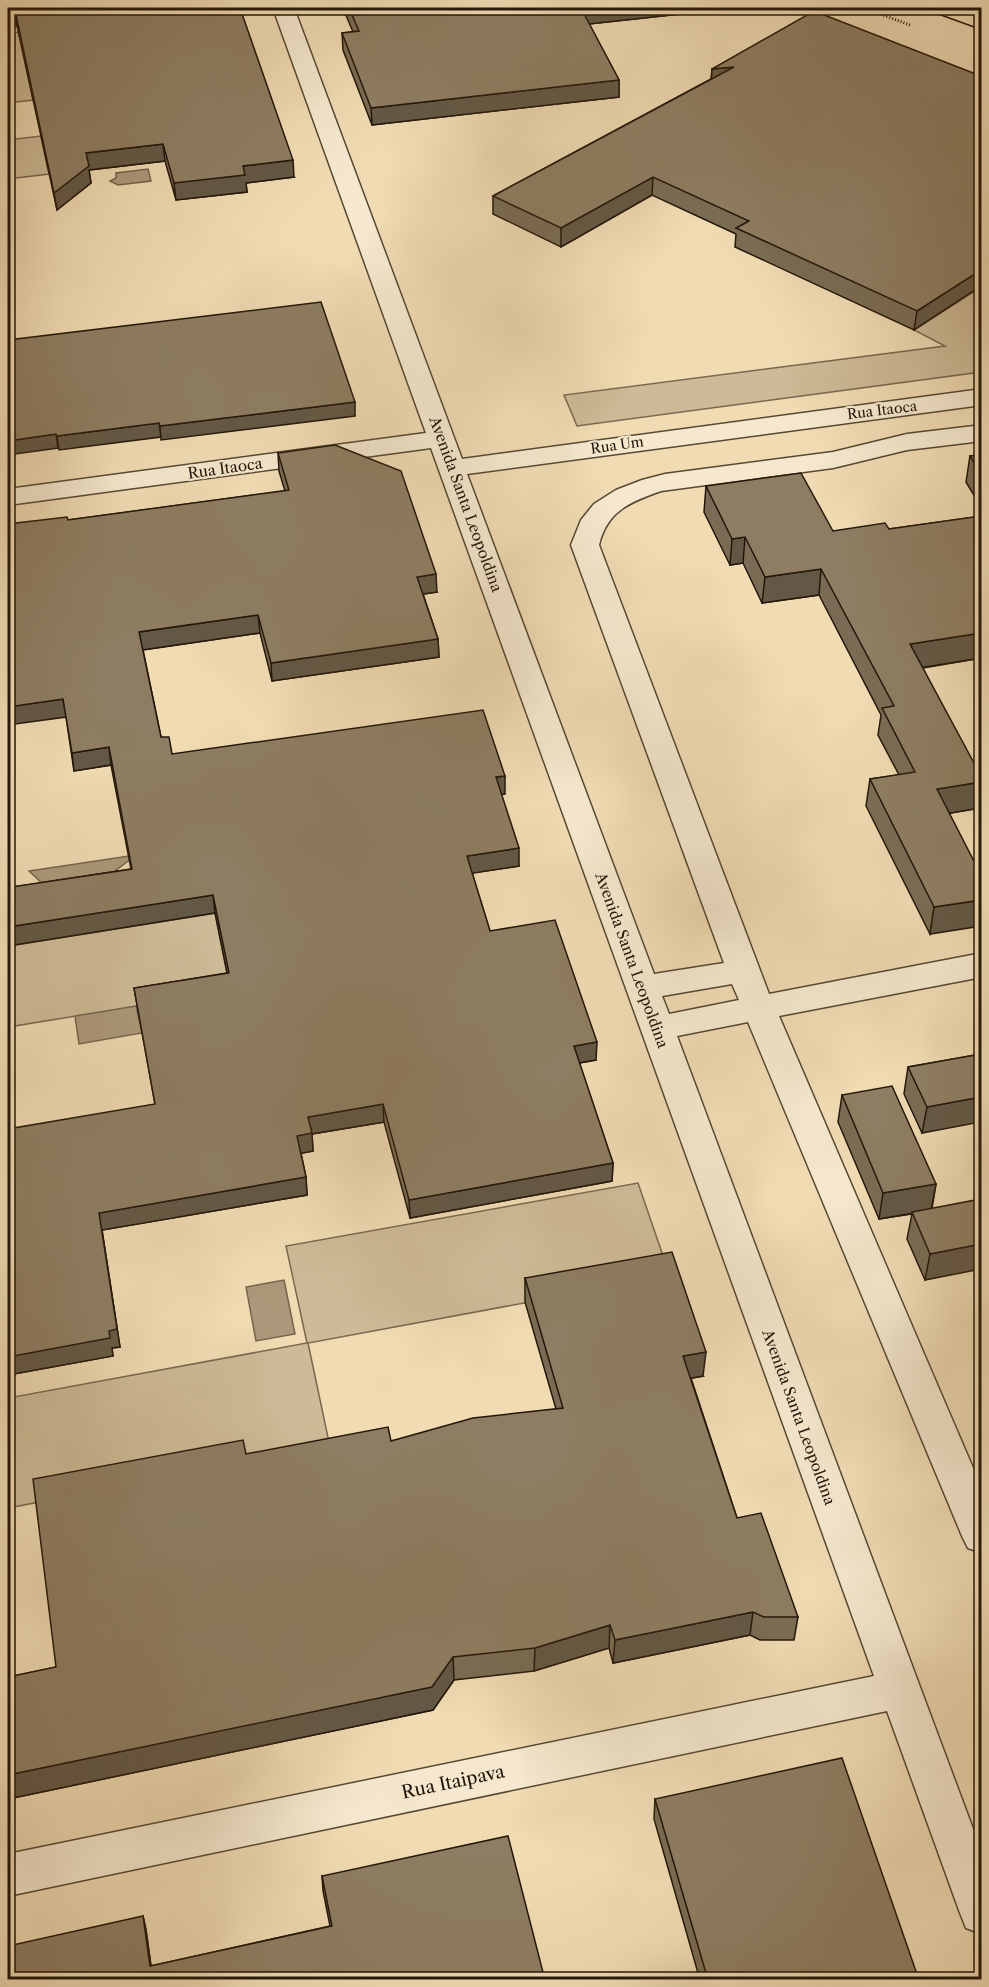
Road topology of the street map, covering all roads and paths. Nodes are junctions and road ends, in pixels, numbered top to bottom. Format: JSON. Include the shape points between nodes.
{"nodes":[{"id":1,"x":283,"y":8,"type":"edge"},
{"id":2,"x":942,"y":8,"type":"edge"},
{"id":3,"x":981,"y":23,"type":"edge"},
{"id":4,"x":981,"y":397,"type":"edge"},
{"id":5,"x":782,"y":423,"type":"joint"},
{"id":6,"x":981,"y":433,"type":"edge"},
{"id":7,"x":448,"y":453,"type":"junction"},
{"id":8,"x":8,"y":497,"type":"edge"},
{"id":9,"x":981,"y":965,"type":"edge"},
{"id":10,"x":743,"y":971,"type":"junction"},
{"id":11,"x":642,"y":988,"type":"junction"},
{"id":12,"x":759,"y":1008,"type":"junction"},
{"id":13,"x":657,"y":1028,"type":"junction"},
{"id":14,"x":981,"y":1536,"type":"edge"},
{"id":15,"x":898,"y":1690,"type":"junction"},
{"id":16,"x":8,"y":1875,"type":"edge"},
{"id":17,"x":981,"y":1913,"type":"edge"}],
"edges":[{"from":1,"to":7,"type":"street","name":"Avenida Santa Leopoldina"},
{"from":2,"to":3,"type":"main road"},
{"from":4,"to":5,"type":"street","name":"Rua Itaoca"},
{"from":5,"to":7,"type":"street","name":"Rua Um"},
{"from":6,"to":10,"type":"street","via":[[907,442],[832,460],[665,482],[612,502],[586,533],[585,545]]},
{"from":7,"to":8,"type":"street","name":"Rua Itaoca"},
{"from":7,"to":11,"type":"street","name":"Avenida Santa Leopoldina"},
{"from":9,"to":12,"type":"street"},
{"from":10,"to":11,"type":"street"},
{"from":10,"to":12,"type":"street"},
{"from":11,"to":13,"type":"street","name":"Avenida Santa Leopoldina"},
{"from":12,"to":13,"type":"street"},
{"from":12,"to":14,"type":"street"},
{"from":13,"to":15,"type":"street","name":"Avenida Santa Leopoldina"},
{"from":15,"to":16,"type":"street","name":"Rua Itaipava"},
{"from":15,"to":17,"type":"street","name":"Avenida Santa Leopoldina"}]}
